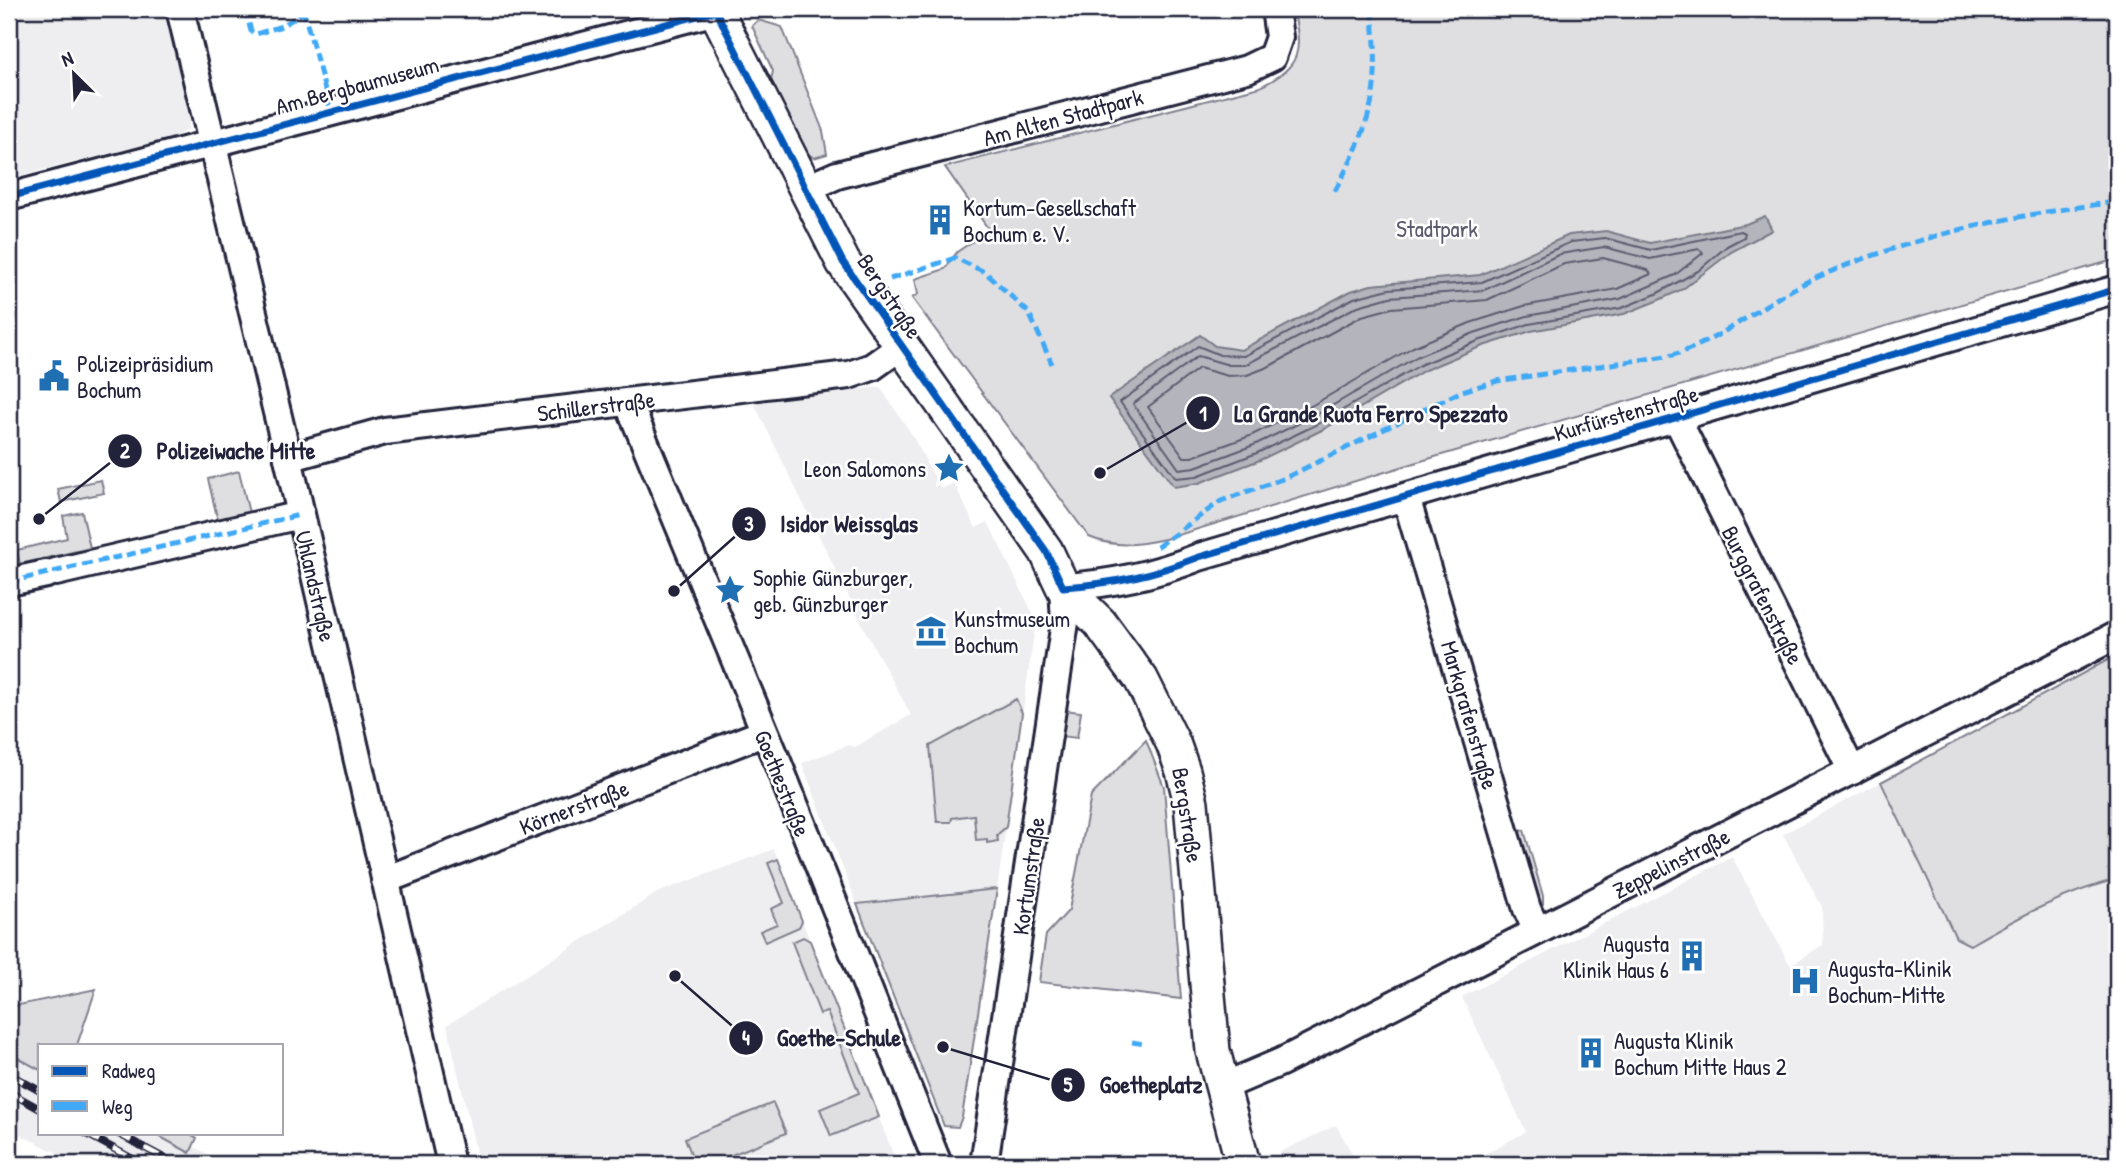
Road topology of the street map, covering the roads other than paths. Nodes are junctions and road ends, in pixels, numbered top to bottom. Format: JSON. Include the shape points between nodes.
{"nodes":[{"id":1,"x":180,"y":9,"type":"edge"},
{"id":2,"x":1275,"y":9,"type":"edge"},
{"id":3,"x":715,"y":10,"type":"edge"},
{"id":4,"x":211,"y":143,"type":"junction"},
{"id":5,"x":805,"y":189,"type":"junction"},
{"id":6,"x":9,"y":197,"type":"edge"},
{"id":7,"x":2117,"y":289,"type":"edge"},
{"id":8,"x":900,"y":347,"type":"junction"},
{"id":9,"x":628,"y":402,"type":"junction"},
{"id":10,"x":1677,"y":418,"type":"junction"},
{"id":11,"x":288,"y":458,"type":"junction"},
{"id":12,"x":1406,"y":497,"type":"junction"},
{"id":13,"x":300,"y":515,"type":"junction"},
{"id":14,"x":9,"y":582,"type":"edge"},
{"id":15,"x":1063,"y":586,"type":"junction"},
{"id":16,"x":2117,"y":635,"type":"edge"},
{"id":17,"x":763,"y":733,"type":"junction"},
{"id":18,"x":1852,"y":771,"type":"junction"},
{"id":19,"x":385,"y":880,"type":"junction"},
{"id":20,"x":1537,"y":931,"type":"junction"},
{"id":21,"x":1222,"y":1087,"type":"junction"},
{"id":22,"x":451,"y":1164,"type":"edge"},
{"id":23,"x":938,"y":1164,"type":"edge"},
{"id":24,"x":984,"y":1164,"type":"edge"},
{"id":25,"x":1243,"y":1164,"type":"edge"}],
"edges":[{"from":1,"to":4,"type":"street","name":"Uhlandstraße"},
{"from":2,"to":5,"type":"street","name":"Am Alten Stadtpark","via":[[1279,37],[1272,57],[1247,69],[837,176]]},
{"from":3,"to":4,"type":"street","name":"Am Bergbaumuseum"},
{"from":3,"to":5,"type":"street","name":"Bergstraße"},
{"from":4,"to":6,"type":"street","name":"Am Bergbaumuseum"},
{"from":4,"to":11,"type":"street","name":"Uhlandstraße"},
{"from":5,"to":8,"type":"street","name":"Bergstraße","via":[[843,262]]},
{"from":7,"to":10,"type":"street","name":"Kurfürstenstraße"},
{"from":8,"to":9,"type":"street","name":"Schillerstraße","via":[[872,367],[849,375]]},
{"from":8,"to":15,"type":"street","name":"Bergstraße","via":[[1046,551]]},
{"from":9,"to":11,"type":"street","name":"Schillerstraße","via":[[385,431]]},
{"from":9,"to":17,"type":"street","name":"Goethestraße"},
{"from":10,"to":12,"type":"street","name":"Kurfürstenstraße"},
{"from":10,"to":18,"type":"street","name":"Burggrafenstraße"},
{"from":11,"to":13,"type":"street","name":"Uhlandstraße"},
{"from":12,"to":15,"type":"street","name":"Kurfürstenstraße","via":[[1199,557],[1159,573],[1111,584]]},
{"from":12,"to":20,"type":"street","name":"Markgrafenstraße"},
{"from":13,"to":14,"type":"street"},
{"from":13,"to":19,"type":"street","name":"Uhlandstraße"},
{"from":15,"to":21,"type":"street","name":"Bergstraße","via":[[1100,623],[1134,669],[1163,721],[1183,771],[1191,803],[1213,1051]]},
{"from":15,"to":24,"type":"street","name":"Kortumstraße","via":[[1065,622]]},
{"from":16,"to":18,"type":"street","name":"Zeppelinstraße"},
{"from":17,"to":19,"type":"street","name":"Körnerstraße"},
{"from":17,"to":23,"type":"street","name":"Goethestraße"},
{"from":18,"to":20,"type":"street","name":"Zeppelinstraße"},
{"from":19,"to":22,"type":"street","name":"Uhlandstraße"},
{"from":20,"to":21,"type":"street","name":"Zeppelinstraße","via":[[1281,1062]]},
{"from":21,"to":25,"type":"street","name":"Bergstraße"}]}
